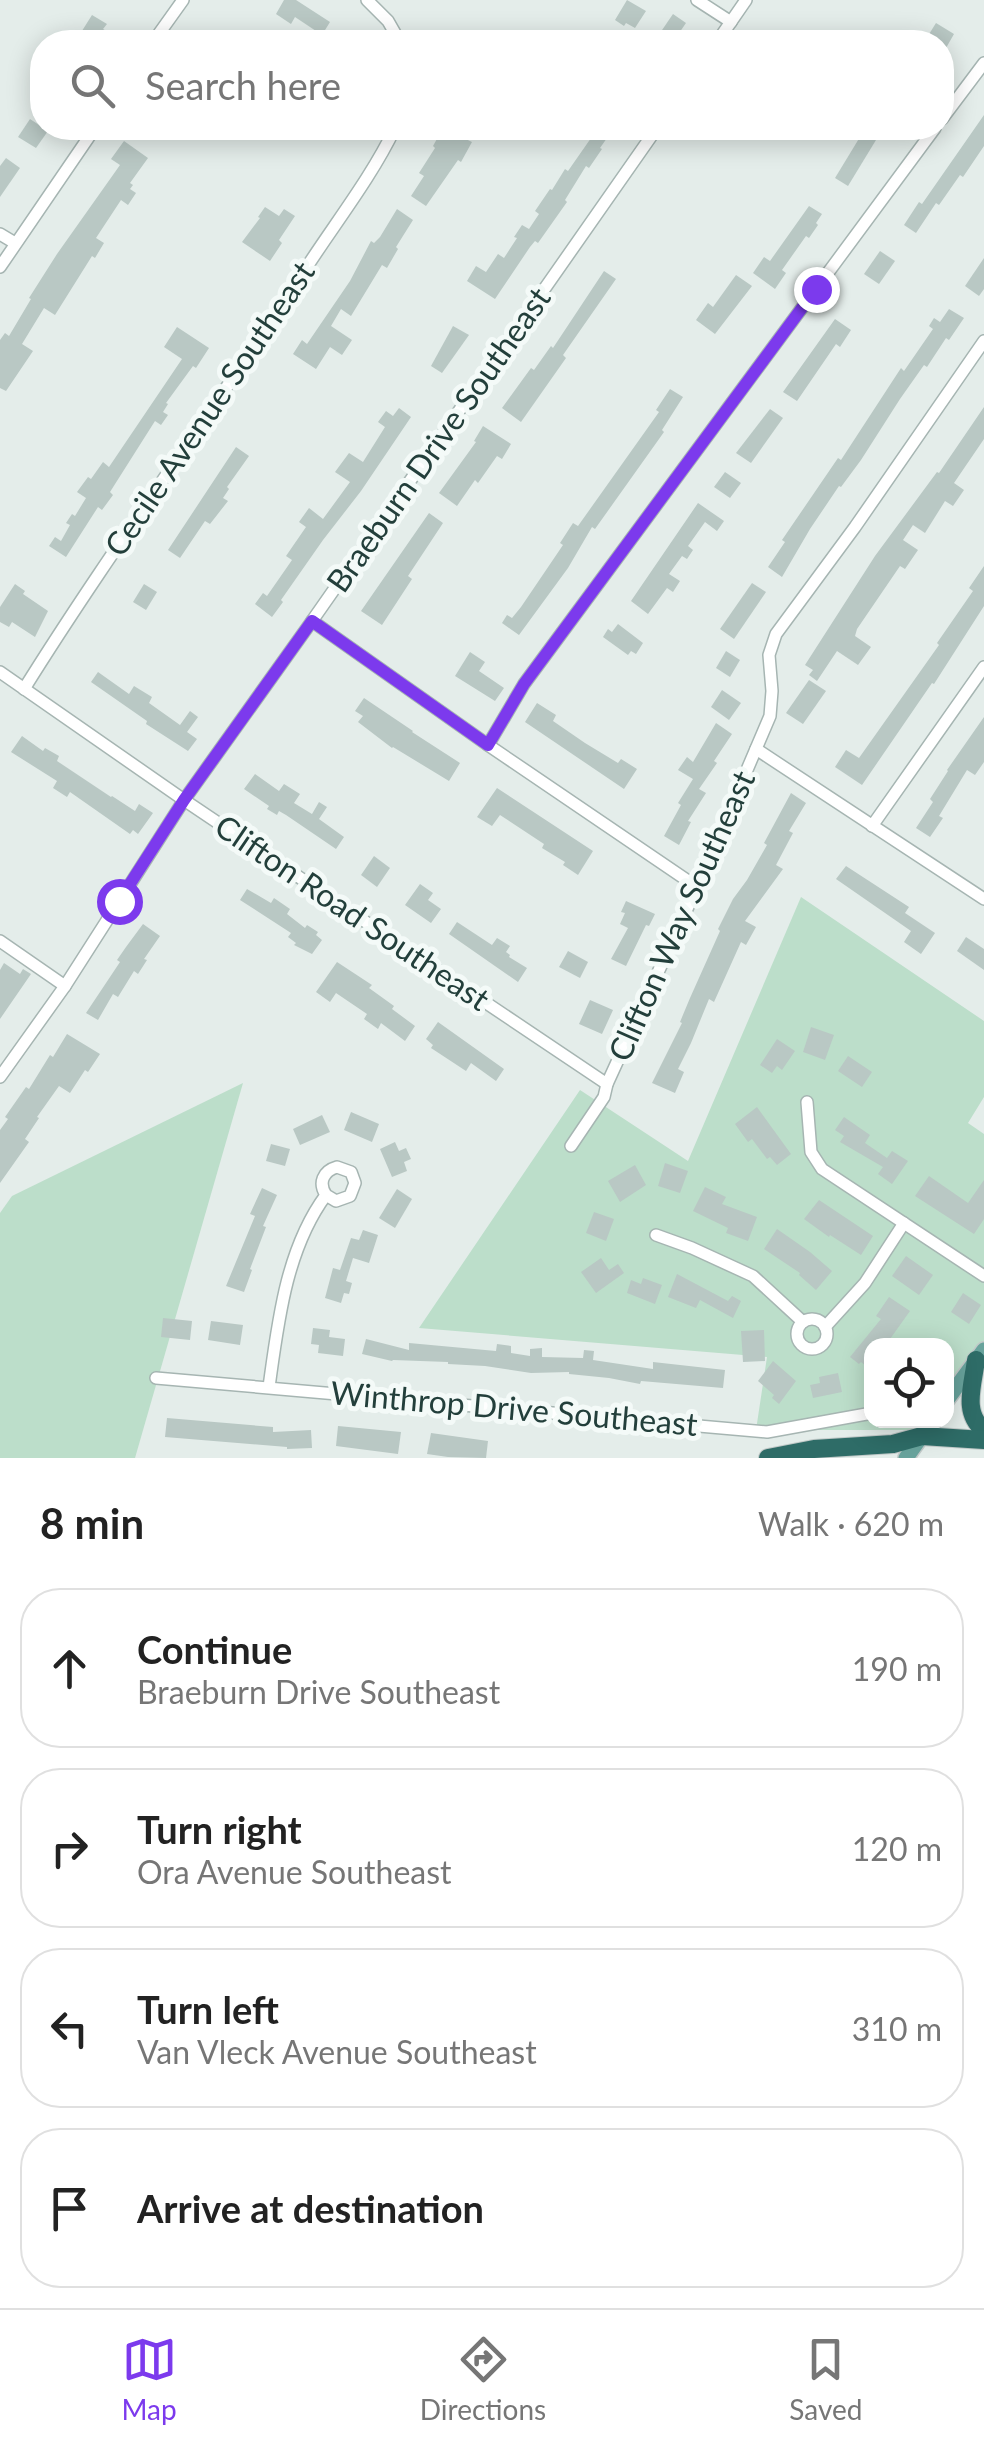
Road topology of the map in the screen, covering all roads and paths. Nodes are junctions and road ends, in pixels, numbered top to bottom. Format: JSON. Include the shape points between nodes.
{"nodes":[{"id":1,"x":182,"y":0,"type":"edge"},
{"id":2,"x":367,"y":0,"type":"edge"},
{"id":3,"x":697,"y":0,"type":"edge"},
{"id":4,"x":746,"y":0,"type":"edge"},
{"id":5,"x":730,"y":22,"type":"junction"},
{"id":6,"x":162,"y":30,"type":"edge"},
{"id":7,"x":393,"y":30,"type":"edge"},
{"id":8,"x":724,"y":30,"type":"edge"},
{"id":9,"x":984,"y":63,"type":"edge"},
{"id":10,"x":954,"y":103,"type":"edge"},
{"id":11,"x":87,"y":140,"type":"edge"},
{"id":12,"x":388,"y":140,"type":"edge"},
{"id":13,"x":649,"y":140,"type":"edge"},
{"id":14,"x":926,"y":140,"type":"edge"},
{"id":15,"x":0,"y":234,"type":"edge"},
{"id":16,"x":15,"y":244,"type":"junction"},
{"id":17,"x":0,"y":266,"type":"edge"},
{"id":18,"x":984,"y":341,"type":"edge"},
{"id":19,"x":312,"y":621,"type":"junction"},
{"id":20,"x":984,"y":667,"type":"edge"},
{"id":21,"x":0,"y":672,"type":"edge"},
{"id":22,"x":24,"y":689,"type":"junction"},
{"id":23,"x":488,"y":745,"type":"junction"},
{"id":24,"x":756,"y":750,"type":"junction"},
{"id":25,"x":184,"y":800,"type":"junction"},
{"id":26,"x":872,"y":826,"type":"junction"},
{"id":27,"x":697,"y":887,"type":"junction"},
{"id":28,"x":984,"y":899,"type":"edge"},
{"id":29,"x":0,"y":941,"type":"edge"},
{"id":30,"x":65,"y":986,"type":"junction"},
{"id":31,"x":0,"y":1077,"type":"edge"},
{"id":32,"x":607,"y":1084,"type":"junction"},
{"id":33,"x":807,"y":1102,"type":"dead end"},
{"id":34,"x":571,"y":1146,"type":"dead end"},
{"id":35,"x":326,"y":1195,"type":"dead end"},
{"id":36,"x":904,"y":1223,"type":"junction"},
{"id":37,"x":656,"y":1235,"type":"dead end"},
{"id":38,"x":984,"y":1276,"type":"edge"},
{"id":39,"x":804,"y":1322,"type":"junction"},
{"id":40,"x":825,"y":1327,"type":"junction"},
{"id":41,"x":980,"y":1355,"type":"edge"},
{"id":42,"x":156,"y":1378,"type":"dead end"},
{"id":43,"x":269,"y":1387,"type":"junction"},
{"id":44,"x":954,"y":1390,"type":"edge"},
{"id":45,"x":864,"y":1414,"type":"edge"},
{"id":46,"x":921,"y":1428,"type":"edge"},
{"id":47,"x":923,"y":1428,"type":"edge"},
{"id":48,"x":933,"y":1428,"type":"edge"},
{"id":49,"x":984,"y":1430,"type":"edge"},
{"id":50,"x":984,"y":1440,"type":"edge"},
{"id":51,"x":768,"y":1458,"type":"edge"},
{"id":52,"x":906,"y":1458,"type":"edge"}],
"edges":[{"from":1,"to":6,"type":"street"},
{"from":2,"to":7,"type":"street"},
{"from":3,"to":5,"type":"street"},
{"from":4,"to":5,"type":"street"},
{"from":5,"to":8,"type":"street"},
{"from":9,"to":10,"type":"street"},
{"from":11,"to":16,"type":"street"},
{"from":12,"to":22,"type":"street","name":"Cecile Avenue Southeast"},
{"from":13,"to":19,"type":"street","name":"Braeburn Drive Southeast"},
{"from":14,"to":23,"type":"street","via":[[524,684]]},
{"from":15,"to":16,"type":"street"},
{"from":16,"to":17,"type":"street"},
{"from":18,"to":24,"type":"street","name":"Clifton Way Southeast","via":[[776,634],[769,655],[770,716]]},
{"from":19,"to":23,"type":"street"},
{"from":19,"to":25,"type":"street","name":"Braeburn Drive Southeast"},
{"from":20,"to":26,"type":"street"},
{"from":21,"to":22,"type":"street","name":"Clifton Road Southeast"},
{"from":22,"to":25,"type":"street","name":"Clifton Road Southeast"},
{"from":23,"to":27,"type":"street"},
{"from":24,"to":26,"type":"street"},
{"from":24,"to":27,"type":"street","name":"Clifton Way Southeast"},
{"from":25,"to":30,"type":"street","name":"Braeburn Drive Southeast"},
{"from":25,"to":32,"type":"street","name":"Clifton Road Southeast"},
{"from":26,"to":28,"type":"street"},
{"from":27,"to":32,"type":"street","name":"Clifton Way Southeast"},
{"from":29,"to":30,"type":"street"},
{"from":30,"to":31,"type":"street","name":"Braeburn Drive Southeast"},
{"from":32,"to":34,"type":"street","name":"Clifton Way Southeast"},
{"from":33,"to":36,"type":"street","via":[[811,1152],[822,1169]]},
{"from":35,"to":43,"type":"street","via":[[300,1242],[279,1314]]},
{"from":36,"to":38,"type":"street"},
{"from":36,"to":40,"type":"street","via":[[865,1283]]},
{"from":37,"to":39,"type":"street","via":[[753,1276]]},
{"from":39,"to":40,"type":"street","via":[[813,1319]]},
{"from":39,"to":40,"type":"street","via":[[797,1335],[808,1349],[825,1341]]},
{"from":41,"to":44,"type":"main road"},
{"from":41,"to":49,"type":"highway","via":[[971,1415]]},
{"from":42,"to":43,"type":"street","name":"Winthrop Drive Southeast"},
{"from":43,"to":45,"type":"street","name":"Winthrop Drive Southeast","via":[[767,1432]]},
{"from":46,"to":51,"type":"highway","via":[[893,1444]]},
{"from":47,"to":52,"type":"main road"},
{"from":48,"to":50,"type":"highway"}]}
